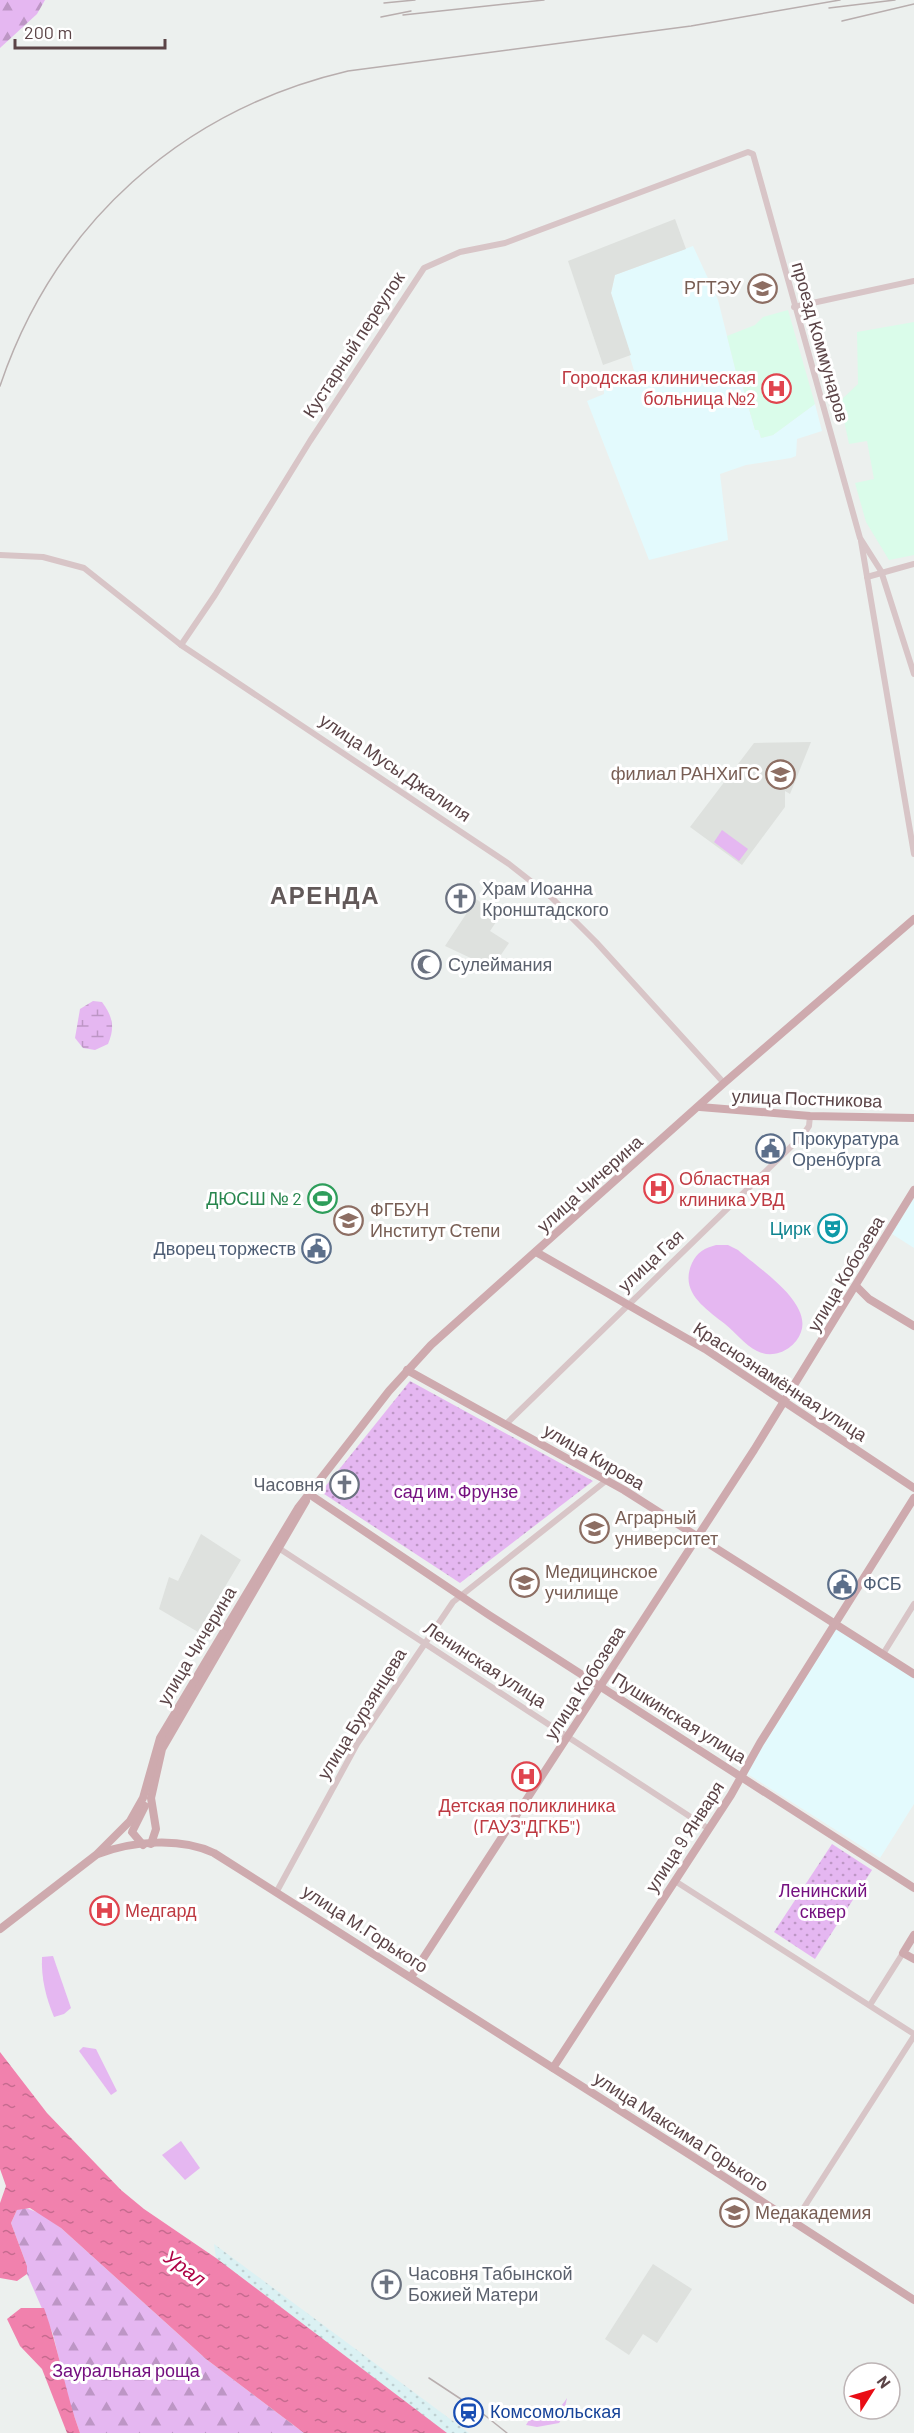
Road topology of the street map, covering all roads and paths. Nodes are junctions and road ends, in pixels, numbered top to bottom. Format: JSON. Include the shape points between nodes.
{"nodes":[{"id":1,"x":753,"y":154,"type":"joint"},
{"id":2,"x":914,"y":281,"type":"edge"},
{"id":3,"x":794,"y":307,"type":"junction"},
{"id":4,"x":860,"y":538,"type":"junction"},
{"id":5,"x":0,"y":555,"type":"edge"},
{"id":6,"x":914,"y":564,"type":"edge"},
{"id":7,"x":881,"y":572,"type":"junction"},
{"id":8,"x":867,"y":578,"type":"junction"},
{"id":9,"x":181,"y":645,"type":"junction"},
{"id":10,"x":914,"y":674,"type":"edge"},
{"id":11,"x":914,"y":854,"type":"edge"},
{"id":12,"x":914,"y":919,"type":"edge"},
{"id":13,"x":724,"y":1083,"type":"junction"},
{"id":14,"x":700,"y":1107,"type":"junction"},
{"id":15,"x":810,"y":1116,"type":"junction"},
{"id":16,"x":914,"y":1118,"type":"edge"},
{"id":17,"x":914,"y":1190,"type":"edge"},
{"id":18,"x":536,"y":1252,"type":"junction"},
{"id":19,"x":856,"y":1286,"type":"junction"},
{"id":20,"x":627,"y":1305,"type":"junction"},
{"id":21,"x":914,"y":1326,"type":"edge"},
{"id":22,"x":406,"y":1371,"type":"junction"},
{"id":23,"x":784,"y":1403,"type":"junction"},
{"id":24,"x":506,"y":1424,"type":"junction"},
{"id":25,"x":607,"y":1480,"type":"junction"},
{"id":26,"x":914,"y":1488,"type":"edge"},
{"id":27,"x":309,"y":1494,"type":"junction"},
{"id":28,"x":914,"y":1498,"type":"edge"},
{"id":29,"x":697,"y":1537,"type":"junction"},
{"id":30,"x":278,"y":1548,"type":"junction"},
{"id":31,"x":459,"y":1595,"type":"junction"},
{"id":32,"x":914,"y":1604,"type":"edge"},
{"id":33,"x":835,"y":1623,"type":"junction"},
{"id":34,"x":424,"y":1643,"type":"junction"},
{"id":35,"x":883,"y":1654,"type":"junction"},
{"id":36,"x":914,"y":1674,"type":"edge"},
{"id":37,"x":600,"y":1686,"type":"junction"},
{"id":38,"x":567,"y":1737,"type":"junction"},
{"id":39,"x":742,"y":1776,"type":"junction"},
{"id":40,"x":137,"y":1821,"type":"junction"},
{"id":41,"x":156,"y":1826,"type":"junction"},
{"id":42,"x":709,"y":1829,"type":"junction"},
{"id":43,"x":147,"y":1845,"type":"junction"},
{"id":44,"x":96,"y":1855,"type":"junction"},
{"id":45,"x":675,"y":1881,"type":"junction"},
{"id":46,"x":914,"y":1888,"type":"edge"},
{"id":47,"x":277,"y":1891,"type":"junction"},
{"id":48,"x":0,"y":1929,"type":"edge"},
{"id":49,"x":914,"y":1935,"type":"edge"},
{"id":50,"x":903,"y":1953,"type":"junction"},
{"id":51,"x":913,"y":1957,"type":"edge"},
{"id":52,"x":411,"y":1977,"type":"junction"},
{"id":53,"x":870,"y":2005,"type":"junction"},
{"id":54,"x":914,"y":2035,"type":"edge"},
{"id":55,"x":553,"y":2068,"type":"junction"},
{"id":56,"x":794,"y":2223,"type":"junction"},
{"id":57,"x":914,"y":2300,"type":"edge"}],
"edges":[{"from":1,"to":3,"type":"street","name":"проезд Коммунаров"},
{"from":1,"to":9,"type":"street","name":"Кустарный переулок","via":[[748,152],[505,243],[460,252],[424,267]]},
{"from":2,"to":3,"type":"street"},
{"from":3,"to":4,"type":"street","name":"проезд Коммунаров"},
{"from":4,"to":7,"type":"street","name":"проезд Коммунаров"},
{"from":4,"to":8,"type":"street","name":"проезд Коммунаров"},
{"from":5,"to":9,"type":"street","name":"улица Мусы Джалиля","via":[[50,558],[84,568]]},
{"from":6,"to":7,"type":"street"},
{"from":7,"to":8,"type":"street"},
{"from":7,"to":10,"type":"street","name":"проезд Коммунаров"},
{"from":8,"to":11,"type":"street","name":"проезд Коммунаров"},
{"from":9,"to":13,"type":"street","name":"улица Мусы Джалиля","via":[[529,879],[596,942]]},
{"from":12,"to":13,"type":"main road","name":"улица Чичерина"},
{"from":13,"to":14,"type":"main road","name":"улица Чичерина"},
{"from":14,"to":15,"type":"main road","name":"улица Постникова"},
{"from":14,"to":18,"type":"main road","name":"улица Чичерина"},
{"from":15,"to":16,"type":"main road","name":"улица Постникова"},
{"from":15,"to":20,"type":"street","name":"улица Гая","via":[[803,1135]]},
{"from":17,"to":19,"type":"main road","name":"улица Кобозева"},
{"from":18,"to":20,"type":"main road","name":"Краснознамённая улица"},
{"from":18,"to":22,"type":"main road","name":"улица Чичерина"},
{"from":19,"to":21,"type":"main road","via":[[869,1299]]},
{"from":19,"to":23,"type":"main road","name":"улица Кобозева"},
{"from":20,"to":23,"type":"main road","name":"Краснознамённая улица","via":[[705,1349]]},
{"from":20,"to":24,"type":"street","name":"улица Гая"},
{"from":22,"to":24,"type":"main road","name":"улица Кирова"},
{"from":22,"to":27,"type":"main road","name":"улица Чичерина"},
{"from":23,"to":26,"type":"main road","name":"Краснознамённая улица"},
{"from":23,"to":29,"type":"main road","name":"улица Кобозева"},
{"from":24,"to":25,"type":"main road","name":"улица Кирова"},
{"from":25,"to":29,"type":"main road","name":"улица Кирова"},
{"from":25,"to":31,"type":"street","name":"улица Бурзянцева"},
{"from":27,"to":30,"type":"main road","name":"улица Чичерина"},
{"from":27,"to":31,"type":"main road","name":"Пушкинская улица"},
{"from":28,"to":33,"type":"main road","name":"улица 9 Января"},
{"from":29,"to":33,"type":"main road","name":"улица Кирова"},
{"from":29,"to":37,"type":"main road","name":"улица Кобозева"},
{"from":30,"to":34,"type":"street","name":"Ленинская улица"},
{"from":30,"to":40,"type":"main road","name":"улица Чичерина","via":[[160,1738]]},
{"from":30,"to":41,"type":"main road","name":"улица Чичерина","via":[[162,1749],[151,1798]]},
{"from":31,"to":34,"type":"street","name":"улица Бурзянцева"},
{"from":31,"to":37,"type":"main road","name":"Пушкинская улица"},
{"from":32,"to":35,"type":"street"},
{"from":33,"to":35,"type":"main road","name":"улица Кирова"},
{"from":33,"to":39,"type":"main road","name":"улица 9 Января"},
{"from":34,"to":38,"type":"street","name":"Ленинская улица"},
{"from":34,"to":47,"type":"street","name":"улица Бурзянцева","via":[[357,1744]]},
{"from":35,"to":36,"type":"main road","name":"улица Кирова"},
{"from":37,"to":38,"type":"main road","name":"улица Кобозева"},
{"from":37,"to":39,"type":"main road","name":"Пушкинская улица"},
{"from":38,"to":42,"type":"street","name":"Ленинская улица"},
{"from":38,"to":52,"type":"main road","name":"улица Кобозева"},
{"from":39,"to":42,"type":"main road","name":"улица 9 Января"},
{"from":39,"to":46,"type":"main road","name":"Пушкинская улица"},
{"from":40,"to":41,"type":"main road","via":[[151,1820]]},
{"from":40,"to":43,"type":"main road","via":[[132,1832]]},
{"from":40,"to":44,"type":"main road","name":"улица Чичерина"},
{"from":41,"to":43,"type":"main road","via":[[155,1836]]},
{"from":42,"to":45,"type":"main road","name":"улица 9 Января"},
{"from":43,"to":44,"type":"main road","name":"улица М.Горького"},
{"from":43,"to":47,"type":"main road","name":"улица М.Горького","via":[[195,1845]]},
{"from":44,"to":48,"type":"main road","name":"улица Чичерина"},
{"from":45,"to":53,"type":"street"},
{"from":45,"to":55,"type":"main road","name":"улица 9 Января"},
{"from":47,"to":52,"type":"main road","name":"улица М.Горького"},
{"from":49,"to":50,"type":"main road"},
{"from":50,"to":51,"type":"main road"},
{"from":50,"to":53,"type":"street"},
{"from":52,"to":55,"type":"main road","name":"улица М.Горького"},
{"from":53,"to":54,"type":"street"},
{"from":54,"to":56,"type":"street"},
{"from":55,"to":56,"type":"main road","name":"улица Максима Горького"},
{"from":56,"to":57,"type":"main road","name":"улица Максима Горького"}]}
